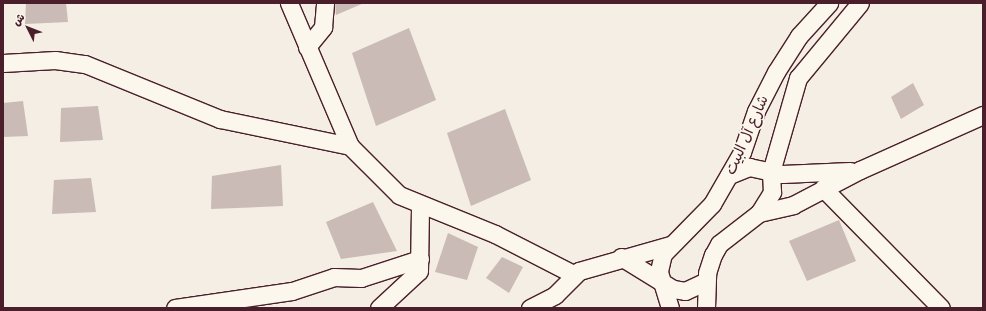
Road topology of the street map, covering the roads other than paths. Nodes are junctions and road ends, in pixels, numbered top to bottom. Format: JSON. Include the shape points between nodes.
{"nodes":[{"id":1,"x":289,"y":3,"type":"edge"},
{"id":2,"x":325,"y":3,"type":"edge"},
{"id":3,"x":829,"y":3,"type":"edge"},
{"id":4,"x":860,"y":3,"type":"edge"},
{"id":5,"x":307,"y":47,"type":"junction"},
{"id":6,"x":3,"y":63,"type":"edge"},
{"id":7,"x":983,"y":115,"type":"edge"},
{"id":8,"x":350,"y":146,"type":"junction"},
{"id":9,"x":860,"y":170,"type":"junction"},
{"id":10,"x":771,"y":172,"type":"junction"},
{"id":11,"x":729,"y":175,"type":"junction"},
{"id":12,"x":823,"y":188,"type":"junction"},
{"id":13,"x":420,"y":206,"type":"junction"},
{"id":14,"x":759,"y":213,"type":"junction"},
{"id":15,"x":670,"y":245,"type":"junction"},
{"id":16,"x":621,"y":257,"type":"junction"},
{"id":17,"x":420,"y":259,"type":"junction"},
{"id":18,"x":573,"y":274,"type":"junction"},
{"id":19,"x":706,"y":282,"type":"junction"},
{"id":20,"x":662,"y":284,"type":"junction"},
{"id":21,"x":175,"y":308,"type":"edge"},
{"id":22,"x":379,"y":308,"type":"edge"},
{"id":23,"x":530,"y":308,"type":"edge"},
{"id":24,"x":670,"y":308,"type":"edge"},
{"id":25,"x":706,"y":308,"type":"edge"},
{"id":26,"x":942,"y":308,"type":"edge"}],
"edges":[{"from":1,"to":5,"type":"street"},
{"from":2,"to":5,"type":"street","via":[[323,27]]},
{"from":3,"to":11,"type":"street","name":"شارع آل البيت","via":[[799,36],[776,72]]},
{"from":4,"to":10,"type":"street","name":"شارع آل البيت","via":[[798,78]]},
{"from":5,"to":8,"type":"street"},
{"from":6,"to":8,"type":"street","via":[[55,60],[84,64],[220,119]]},
{"from":7,"to":9,"type":"street"},
{"from":8,"to":13,"type":"street","via":[[390,190]]},
{"from":9,"to":10,"type":"street","via":[[806,174]]},
{"from":9,"to":12,"type":"street"},
{"from":10,"to":11,"type":"street","via":[[749,167]]},
{"from":10,"to":14,"type":"street","name":"شارع آل البيت","via":[[772,192]]},
{"from":11,"to":15,"type":"street","name":"شارع آل البيت","via":[[712,204]]},
{"from":12,"to":14,"type":"street","via":[[781,210]]},
{"from":12,"to":26,"type":"street"},
{"from":13,"to":17,"type":"street"},
{"from":13,"to":18,"type":"street","via":[[495,234]]},
{"from":14,"to":19,"type":"street","name":"شارع آل البيت","via":[[719,244]]},
{"from":15,"to":16,"type":"street"},
{"from":15,"to":20,"type":"street","name":"شارع آل البيت","via":[[660,263]]},
{"from":16,"to":18,"type":"street"},
{"from":16,"to":20,"type":"street"},
{"from":17,"to":21,"type":"street","via":[[361,278],[334,277],[292,291]]},
{"from":17,"to":22,"type":"street","via":[[415,277]]},
{"from":18,"to":23,"type":"street","via":[[555,295]]},
{"from":19,"to":20,"type":"street","via":[[685,291]]},
{"from":19,"to":25,"type":"street","name":"شارع آل البيت"},
{"from":20,"to":24,"type":"street","name":"شارع آل البيت"}]}
